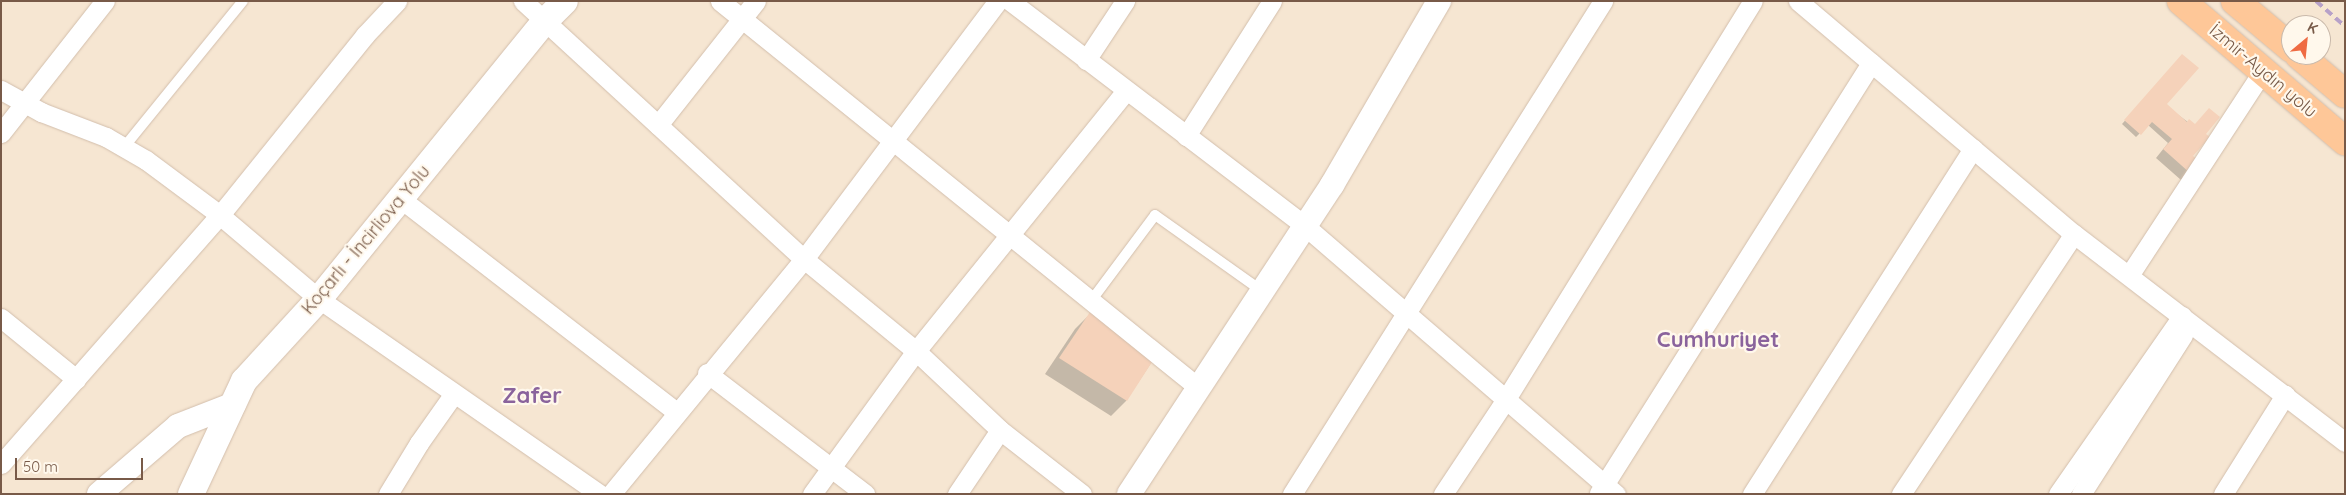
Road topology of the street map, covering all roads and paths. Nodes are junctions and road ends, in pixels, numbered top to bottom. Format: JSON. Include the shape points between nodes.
{"nodes":[{"id":1,"x":105,"y":1,"type":"edge"},
{"id":2,"x":243,"y":1,"type":"edge"},
{"id":3,"x":397,"y":1,"type":"edge"},
{"id":4,"x":523,"y":1,"type":"edge"},
{"id":5,"x":565,"y":1,"type":"edge"},
{"id":6,"x":720,"y":1,"type":"edge"},
{"id":7,"x":756,"y":1,"type":"edge"},
{"id":8,"x":998,"y":1,"type":"edge"},
{"id":9,"x":1010,"y":1,"type":"edge"},
{"id":10,"x":1125,"y":1,"type":"edge"},
{"id":11,"x":1272,"y":1,"type":"edge"},
{"id":12,"x":1439,"y":1,"type":"edge"},
{"id":13,"x":1603,"y":1,"type":"edge"},
{"id":14,"x":1754,"y":1,"type":"edge"},
{"id":15,"x":1798,"y":1,"type":"edge"},
{"id":16,"x":2181,"y":1,"type":"edge"},
{"id":17,"x":2235,"y":1,"type":"edge"},
{"id":18,"x":742,"y":20,"type":"junction"},
{"id":19,"x":545,"y":21,"type":"junction"},
{"id":20,"x":2281,"y":40,"type":"edge"},
{"id":21,"x":1086,"y":60,"type":"junction"},
{"id":22,"x":1871,"y":63,"type":"junction"},
{"id":23,"x":2311,"y":65,"type":"edge"},
{"id":24,"x":2263,"y":71,"type":"junction"},
{"id":25,"x":1,"y":90,"type":"edge"},
{"id":26,"x":1126,"y":91,"type":"junction"},
{"id":27,"x":2345,"y":94,"type":"edge"},
{"id":28,"x":24,"y":103,"type":"junction"},
{"id":29,"x":658,"y":126,"type":"junction"},
{"id":30,"x":1,"y":133,"type":"edge"},
{"id":31,"x":1186,"y":136,"type":"junction"},
{"id":32,"x":892,"y":141,"type":"junction"},
{"id":33,"x":2345,"y":141,"type":"edge"},
{"id":34,"x":125,"y":146,"type":"junction"},
{"id":35,"x":1973,"y":149,"type":"junction"},
{"id":36,"x":401,"y":199,"type":"junction"},
{"id":37,"x":220,"y":215,"type":"junction"},
{"id":38,"x":1305,"y":226,"type":"junction"},
{"id":39,"x":2074,"y":234,"type":"junction"},
{"id":40,"x":1009,"y":235,"type":"junction"},
{"id":41,"x":804,"y":259,"type":"junction"},
{"id":42,"x":2130,"y":274,"type":"junction"},
{"id":43,"x":1262,"y":291,"type":"junction"},
{"id":44,"x":319,"y":299,"type":"junction"},
{"id":45,"x":1091,"y":301,"type":"junction"},
{"id":46,"x":1406,"y":313,"type":"junction"},
{"id":47,"x":1,"y":318,"type":"edge"},
{"id":48,"x":2187,"y":319,"type":"junction"},
{"id":49,"x":916,"y":351,"type":"junction"},
{"id":50,"x":708,"y":373,"type":"junction"},
{"id":51,"x":76,"y":379,"type":"junction"},
{"id":52,"x":1198,"y":388,"type":"junction"},
{"id":53,"x":453,"y":395,"type":"junction"},
{"id":54,"x":2285,"y":395,"type":"junction"},
{"id":55,"x":1506,"y":399,"type":"junction"},
{"id":56,"x":234,"y":404,"type":"junction"},
{"id":57,"x":677,"y":412,"type":"junction"},
{"id":58,"x":1000,"y":430,"type":"junction"},
{"id":59,"x":2345,"y":442,"type":"edge"},
{"id":60,"x":1,"y":464,"type":"edge"},
{"id":61,"x":831,"y":468,"type":"junction"},
{"id":62,"x":1606,"y":490,"type":"edge"},
{"id":63,"x":390,"y":493,"type":"edge"},
{"id":64,"x":99,"y":494,"type":"edge"},
{"id":65,"x":191,"y":494,"type":"edge"},
{"id":66,"x":600,"y":494,"type":"edge"},
{"id":67,"x":611,"y":494,"type":"edge"},
{"id":68,"x":812,"y":494,"type":"edge"},
{"id":69,"x":865,"y":494,"type":"edge"},
{"id":70,"x":957,"y":494,"type":"edge"},
{"id":71,"x":1082,"y":494,"type":"edge"},
{"id":72,"x":1129,"y":494,"type":"edge"},
{"id":73,"x":1292,"y":494,"type":"edge"},
{"id":74,"x":1443,"y":494,"type":"edge"},
{"id":75,"x":1752,"y":494,"type":"edge"},
{"id":76,"x":1901,"y":494,"type":"edge"},
{"id":77,"x":2058,"y":494,"type":"edge"},
{"id":78,"x":2081,"y":494,"type":"edge"},
{"id":79,"x":2223,"y":494,"type":"edge"}],
"edges":[{"from":1,"to":28,"type":"street"},
{"from":2,"to":34,"type":"lane"},
{"from":3,"to":37,"type":"street"},
{"from":4,"to":19,"type":"street"},
{"from":5,"to":19,"type":"main road","name":"Koçarlı - İncirliova Yolu"},
{"from":6,"to":18,"type":"street"},
{"from":7,"to":18,"type":"street"},
{"from":8,"to":32,"type":"street"},
{"from":9,"to":21,"type":"street"},
{"from":10,"to":21,"type":"street"},
{"from":11,"to":31,"type":"street"},
{"from":12,"to":38,"type":"street"},
{"from":13,"to":46,"type":"street"},
{"from":14,"to":55,"type":"street"},
{"from":15,"to":22,"type":"street"},
{"from":16,"to":24,"type":"highway","name":"İzmir-Aydın yolu"},
{"from":17,"to":20,"type":"highway","name":"İzmir-Aydın yolu"},
{"from":18,"to":29,"type":"street"},
{"from":18,"to":32,"type":"street"},
{"from":19,"to":29,"type":"street"},
{"from":19,"to":36,"type":"main road","name":"Koçarlı - İncirliova Yolu"},
{"from":21,"to":26,"type":"street"},
{"from":22,"to":35,"type":"street"},
{"from":22,"to":62,"type":"street"},
{"from":23,"to":27,"type":"highway","name":"İzmir-Aydın yolu"},
{"from":24,"to":33,"type":"highway","name":"İzmir-Aydın yolu"},
{"from":24,"to":42,"type":"street"},
{"from":25,"to":28,"type":"street"},
{"from":26,"to":31,"type":"street"},
{"from":26,"to":40,"type":"street"},
{"from":28,"to":30,"type":"street"},
{"from":28,"to":34,"type":"street"},
{"from":29,"to":41,"type":"street"},
{"from":31,"to":38,"type":"street"},
{"from":32,"to":40,"type":"street"},
{"from":32,"to":41,"type":"street"},
{"from":34,"to":37,"type":"street"},
{"from":35,"to":39,"type":"street"},
{"from":35,"to":75,"type":"street"},
{"from":36,"to":44,"type":"main road","name":"Koçarlı - İncirliova Yolu"},
{"from":36,"to":57,"type":"street"},
{"from":37,"to":44,"type":"street"},
{"from":37,"to":51,"type":"street"},
{"from":38,"to":43,"type":"street"},
{"from":38,"to":46,"type":"street"},
{"from":39,"to":42,"type":"street"},
{"from":39,"to":76,"type":"street"},
{"from":40,"to":45,"type":"street"},
{"from":40,"to":49,"type":"street"},
{"from":41,"to":49,"type":"street"},
{"from":41,"to":50,"type":"street"},
{"from":42,"to":48,"type":"street"},
{"from":43,"to":45,"type":"lane","via":[[1155,215]]},
{"from":43,"to":52,"type":"street"},
{"from":44,"to":53,"type":"street"},
{"from":44,"to":56,"type":"main road","name":"Koçarlı - İncirliova Yolu","via":[[244,381]]},
{"from":45,"to":52,"type":"street"},
{"from":46,"to":55,"type":"street"},
{"from":46,"to":73,"type":"street"},
{"from":47,"to":51,"type":"street"},
{"from":48,"to":54,"type":"street"},
{"from":48,"to":77,"type":"street"},
{"from":48,"to":78,"type":"street"},
{"from":49,"to":58,"type":"street"},
{"from":49,"to":61,"type":"street"},
{"from":50,"to":57,"type":"street"},
{"from":50,"to":61,"type":"street"},
{"from":51,"to":60,"type":"street"},
{"from":52,"to":72,"type":"street"},
{"from":53,"to":63,"type":"street"},
{"from":53,"to":66,"type":"street"},
{"from":54,"to":59,"type":"street"},
{"from":54,"to":79,"type":"street"},
{"from":55,"to":62,"type":"street"},
{"from":55,"to":74,"type":"street"},
{"from":56,"to":64,"type":"street","via":[[178,426]]},
{"from":56,"to":65,"type":"main road","name":"Koçarlı - İncirliova Yolu"},
{"from":57,"to":67,"type":"street"},
{"from":58,"to":70,"type":"street"},
{"from":58,"to":71,"type":"street"},
{"from":61,"to":68,"type":"street"},
{"from":61,"to":69,"type":"street"}]}
